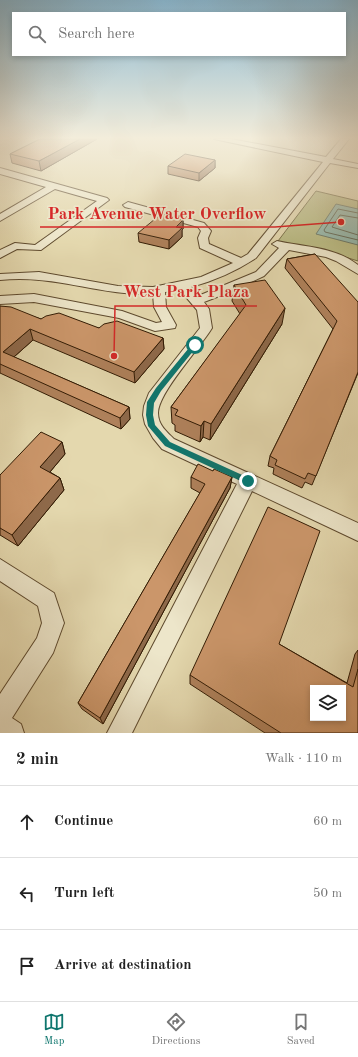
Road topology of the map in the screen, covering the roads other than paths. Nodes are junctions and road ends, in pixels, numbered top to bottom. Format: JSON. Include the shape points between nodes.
{"nodes":[{"id":1,"x":9,"y":173,"type":"edge"},
{"id":2,"x":318,"y":173,"type":"edge"},
{"id":3,"x":55,"y":185,"type":"junction"},
{"id":4,"x":128,"y":204,"type":"dead end"},
{"id":5,"x":0,"y":218,"type":"edge"},
{"id":6,"x":265,"y":240,"type":"junction"},
{"id":7,"x":286,"y":247,"type":"junction"},
{"id":8,"x":0,"y":255,"type":"edge"},
{"id":9,"x":242,"y":263,"type":"junction"},
{"id":10,"x":358,"y":271,"type":"edge"},
{"id":11,"x":0,"y":277,"type":"edge"},
{"id":12,"x":182,"y":285,"type":"junction"},
{"id":13,"x":159,"y":289,"type":"junction"},
{"id":14,"x":0,"y":300,"type":"edge"},
{"id":15,"x":196,"y":300,"type":"junction"},
{"id":16,"x":248,"y":481,"type":"junction"},
{"id":17,"x":358,"y":532,"type":"edge"},
{"id":18,"x":0,"y":569,"type":"edge"},
{"id":19,"x":0,"y":716,"type":"edge"},
{"id":20,"x":0,"y":724,"type":"edge"},
{"id":21,"x":12,"y":733,"type":"edge"},
{"id":22,"x":119,"y":733,"type":"edge"}],
"edges":[{"from":1,"to":3,"type":"street"},
{"from":2,"to":6,"type":"street"},
{"from":3,"to":5,"type":"street"},
{"from":3,"to":8,"type":"street","via":[[104,200],[37,248],[15,246]]},
{"from":4,"to":9,"type":"street","via":[[201,225],[206,231],[203,238],[204,246]]},
{"from":6,"to":7,"type":"street"},
{"from":6,"to":9,"type":"street","via":[[252,256]]},
{"from":7,"to":10,"type":"street","via":[[310,250],[343,260]]},
{"from":7,"to":15,"type":"street","via":[[260,274],[226,290]]},
{"from":9,"to":12,"type":"street","via":[[212,278]]},
{"from":11,"to":13,"type":"street","via":[[51,277],[117,290]]},
{"from":12,"to":13,"type":"street"},
{"from":12,"to":15,"type":"street"},
{"from":13,"to":14,"type":"street","via":[[160,306],[170,325],[155,327],[122,315],[34,298]]},
{"from":15,"to":16,"type":"street","via":[[203,309],[206,328],[151,402],[152,426],[168,444]]},
{"from":16,"to":17,"type":"street"},
{"from":16,"to":22,"type":"street"},
{"from":18,"to":19,"type":"street","via":[[47,600],[53,623],[45,645]]},
{"from":20,"to":21,"type":"street"}]}
